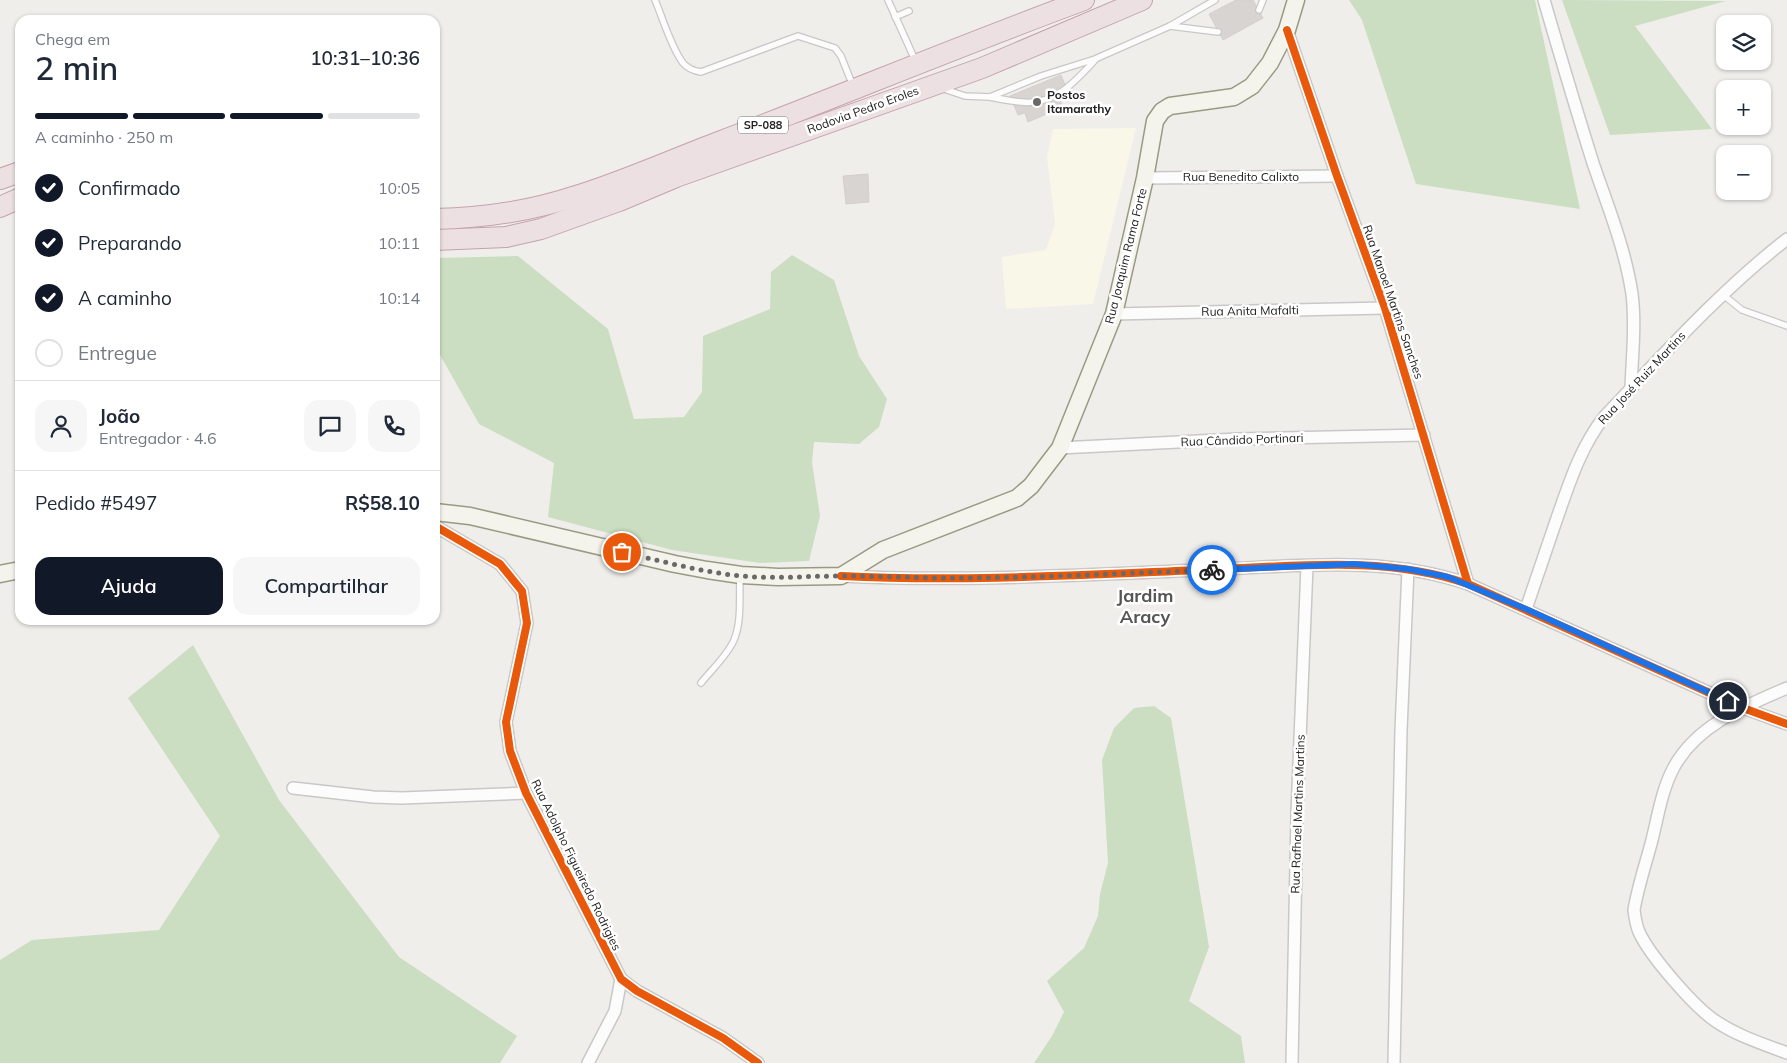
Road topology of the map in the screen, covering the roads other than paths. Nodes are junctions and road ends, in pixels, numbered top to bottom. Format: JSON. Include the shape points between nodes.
{"nodes":[{"id":1,"x":655,"y":0,"type":"edge"},
{"id":2,"x":888,"y":0,"type":"edge"},
{"id":3,"x":1084,"y":0,"type":"edge"},
{"id":4,"x":1142,"y":0,"type":"edge"},
{"id":5,"x":1215,"y":0,"type":"edge"},
{"id":6,"x":1263,"y":0,"type":"edge"},
{"id":7,"x":1296,"y":0,"type":"edge"},
{"id":8,"x":1544,"y":0,"type":"edge"},
{"id":9,"x":1259,"y":10,"type":"dead end"},
{"id":10,"x":909,"y":11,"type":"dead end"},
{"id":11,"x":895,"y":17,"type":"junction"},
{"id":12,"x":1170,"y":26,"type":"junction"},
{"id":13,"x":1004,"y":29,"type":"junction"},
{"id":14,"x":1287,"y":30,"type":"junction"},
{"id":15,"x":1218,"y":32,"type":"dead end"},
{"id":16,"x":1020,"y":52,"type":"junction"},
{"id":17,"x":1095,"y":59,"type":"junction"},
{"id":18,"x":916,"y":65,"type":"junction"},
{"id":19,"x":932,"y":85,"type":"junction"},
{"id":20,"x":854,"y":90,"type":"junction"},
{"id":21,"x":990,"y":97,"type":"junction"},
{"id":22,"x":15,"y":174,"type":"edge"},
{"id":23,"x":1337,"y":176,"type":"junction"},
{"id":24,"x":1145,"y":178,"type":"junction"},
{"id":25,"x":0,"y":179,"type":"edge"},
{"id":26,"x":15,"y":200,"type":"edge"},
{"id":27,"x":0,"y":207,"type":"edge"},
{"id":28,"x":440,"y":220,"type":"edge"},
{"id":29,"x":1787,"y":239,"type":"edge"},
{"id":30,"x":440,"y":240,"type":"edge"},
{"id":31,"x":1722,"y":294,"type":"junction"},
{"id":32,"x":1385,"y":308,"type":"junction"},
{"id":33,"x":1114,"y":314,"type":"junction"},
{"id":34,"x":1787,"y":326,"type":"edge"},
{"id":35,"x":1631,"y":388,"type":"junction"},
{"id":36,"x":1424,"y":434,"type":"junction"},
{"id":37,"x":1060,"y":448,"type":"junction"},
{"id":38,"x":440,"y":513,"type":"edge"},
{"id":39,"x":440,"y":529,"type":"edge"},
{"id":40,"x":1307,"y":566,"type":"junction"},
{"id":41,"x":1408,"y":569,"type":"junction"},
{"id":42,"x":15,"y":571,"type":"edge"},
{"id":43,"x":0,"y":574,"type":"edge"},
{"id":44,"x":741,"y":576,"type":"junction"},
{"id":45,"x":841,"y":576,"type":"junction"},
{"id":46,"x":1468,"y":584,"type":"junction"},
{"id":47,"x":1526,"y":609,"type":"junction"},
{"id":48,"x":701,"y":682,"type":"dead end"},
{"id":49,"x":1787,"y":688,"type":"edge"},
{"id":50,"x":1743,"y":708,"type":"junction"},
{"id":51,"x":1787,"y":724,"type":"edge"},
{"id":52,"x":293,"y":788,"type":"dead end"},
{"id":53,"x":526,"y":793,"type":"junction"},
{"id":54,"x":621,"y":979,"type":"junction"},
{"id":55,"x":1787,"y":1053,"type":"edge"},
{"id":56,"x":588,"y":1063,"type":"edge"},
{"id":57,"x":758,"y":1063,"type":"edge"},
{"id":58,"x":1292,"y":1063,"type":"edge"},
{"id":59,"x":1394,"y":1063,"type":"edge"}],
"edges":[{"from":1,"to":20,"type":"lane","via":[[676,50],[684,64],[693,71],[701,72],[798,36],[835,48]]},
{"from":2,"to":11,"type":"lane"},
{"from":3,"to":13,"type":"highway","name":"Rodovia Pedro Eroles","number":"SP-088"},
{"from":4,"to":16,"type":"highway","name":"Rodovia Pedro Eroles","number":"SP-088"},
{"from":5,"to":12,"type":"lane"},
{"from":6,"to":9,"type":"lane"},
{"from":7,"to":14,"type":"main road","name":"Rua Joaquim Rama Forte"},
{"from":8,"to":35,"type":"street","via":[[1626,263],[1633,312]]},
{"from":10,"to":11,"type":"lane"},
{"from":11,"to":18,"type":"lane"},
{"from":12,"to":15,"type":"lane"},
{"from":12,"to":17,"type":"lane"},
{"from":13,"to":16,"type":"highway","via":[[1010,27],[1022,33],[1024,46]]},
{"from":13,"to":18,"type":"highway","name":"Rodovia Pedro Eroles","number":"SP-088"},
{"from":14,"to":23,"type":"street","name":"Rua Manoel Martins Sanches"},
{"from":14,"to":24,"type":"main road","name":"Rua Joaquim Rama Forte","via":[[1270,63],[1252,86],[1234,97],[1170,106],[1162,112],[1155,121]]},
{"from":16,"to":19,"type":"highway","name":"Rodovia Pedro Eroles","number":"SP-088"},
{"from":17,"to":21,"type":"lane"},
{"from":17,"to":21,"type":"lane","via":[[1072,85],[1047,100],[1022,103]]},
{"from":18,"to":20,"type":"highway","name":"Rodovia Pedro Eroles","number":"SP-088"},
{"from":19,"to":21,"type":"lane","via":[[965,96]]},
{"from":19,"to":30,"type":"highway","name":"Rodovia Pedro Eroles","number":"SP-088","via":[[541,230],[506,237]]},
{"from":20,"to":28,"type":"highway","name":"Rodovia Pedro Eroles","number":"SP-088","via":[[576,196],[501,214]]},
{"from":22,"to":25,"type":"highway"},
{"from":23,"to":24,"type":"street","name":"Rua Benedito Calixto"},
{"from":23,"to":32,"type":"street","name":"Rua Manoel Martins Sanches"},
{"from":24,"to":33,"type":"main road","name":"Rua Joaquim Rama Forte"},
{"from":26,"to":27,"type":"highway"},
{"from":29,"to":31,"type":"street","name":"Rua José Ruiz Martins"},
{"from":31,"to":34,"type":"lane","via":[[1742,310]]},
{"from":31,"to":35,"type":"street","name":"Rua José Ruiz Martins"},
{"from":32,"to":33,"type":"street","name":"Rua Anita Mafalti"},
{"from":32,"to":36,"type":"street","name":"Rua Manoel Martins Sanches"},
{"from":33,"to":37,"type":"main road","name":"Rua Joaquim Rama Forte"},
{"from":35,"to":47,"type":"street","name":"Rua José Ruiz Martins","via":[[1585,444]]},
{"from":36,"to":37,"type":"street","name":"Rua Cândido Portinari"},
{"from":36,"to":46,"type":"street","name":"Rua Manoel Martins Sanches"},
{"from":37,"to":45,"type":"main road","name":"Rua Joaquim Rama Forte","via":[[1031,486],[1017,498],[883,550]]},
{"from":38,"to":44,"type":"main road","via":[[470,516],[674,564]]},
{"from":39,"to":53,"type":"street","name":"Rua Adolpho Figueiredo Rodrigies","via":[[500,564],[522,591],[527,623],[506,722],[510,751]]},
{"from":40,"to":41,"type":"street","via":[[1354,564]]},
{"from":40,"to":45,"type":"street","via":[[1069,576]]},
{"from":40,"to":58,"type":"street","name":"Rua Rafhael Martins Martins"},
{"from":41,"to":46,"type":"street"},
{"from":41,"to":59,"type":"street"},
{"from":42,"to":43,"type":"main road"},
{"from":44,"to":45,"type":"main road"},
{"from":44,"to":48,"type":"lane","via":[[738,627],[734,640]]},
{"from":46,"to":47,"type":"street"},
{"from":47,"to":50,"type":"street"},
{"from":49,"to":50,"type":"street"},
{"from":50,"to":51,"type":"street"},
{"from":50,"to":55,"type":"street","via":[[1702,734],[1674,768],[1664,792],[1636,897],[1635,922],[1646,944],[1663,966],[1716,1022]]},
{"from":52,"to":53,"type":"street","via":[[382,797]]},
{"from":53,"to":54,"type":"street","name":"Rua Adolpho Figueiredo Rodrigies"},
{"from":54,"to":56,"type":"street","via":[[615,1011]]},
{"from":54,"to":57,"type":"street","name":"Rua Adolpho Figueiredo Rodrigies","via":[[723,1038]]}]}
